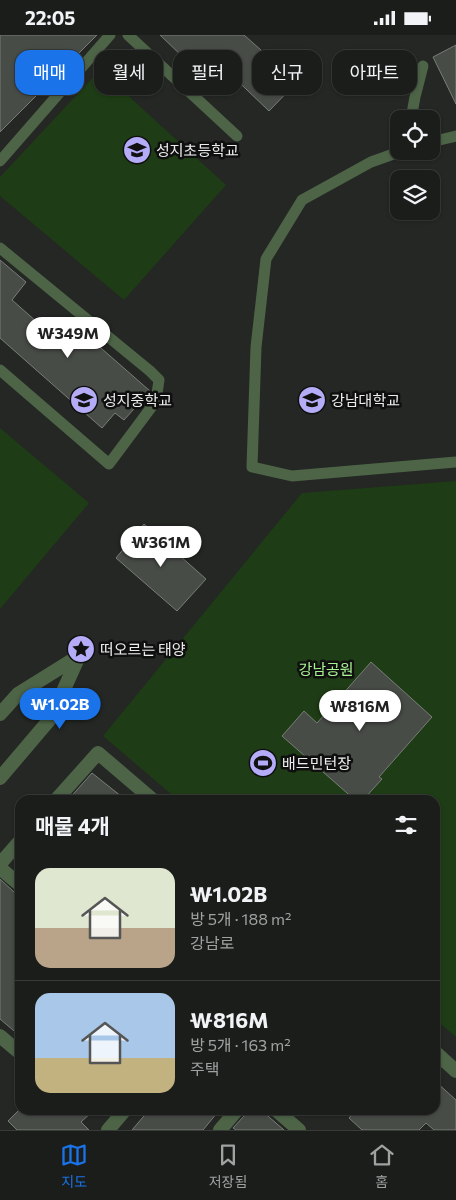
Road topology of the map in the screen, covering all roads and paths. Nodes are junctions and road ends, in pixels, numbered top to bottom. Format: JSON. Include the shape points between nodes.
{"nodes":[{"id":1,"x":110,"y":35,"type":"edge"},
{"id":2,"x":128,"y":35,"type":"edge"},
{"id":3,"x":423,"y":65,"type":"dead end"},
{"id":4,"x":412,"y":110,"type":"edge"},
{"id":5,"x":236,"y":136,"type":"dead end"},
{"id":6,"x":456,"y":136,"type":"edge"},
{"id":7,"x":440,"y":140,"type":"edge"},
{"id":8,"x":390,"y":155,"type":"edge"},
{"id":9,"x":0,"y":161,"type":"edge"},
{"id":10,"x":0,"y":248,"type":"edge"},
{"id":11,"x":0,"y":370,"type":"edge"},
{"id":12,"x":456,"y":462,"type":"edge"},
{"id":13,"x":0,"y":714,"type":"edge"},
{"id":14,"x":0,"y":778,"type":"edge"},
{"id":15,"x":60,"y":795,"type":"edge"},
{"id":16,"x":147,"y":795,"type":"edge"},
{"id":17,"x":15,"y":847,"type":"edge"},
{"id":18,"x":0,"y":864,"type":"edge"},
{"id":19,"x":0,"y":868,"type":"edge"},
{"id":20,"x":15,"y":881,"type":"edge"},
{"id":21,"x":0,"y":1036,"type":"edge"},
{"id":22,"x":15,"y":1049,"type":"edge"},
{"id":23,"x":440,"y":1057,"type":"edge"},
{"id":24,"x":456,"y":1071,"type":"edge"},
{"id":25,"x":121,"y":1115,"type":"edge"},
{"id":26,"x":233,"y":1115,"type":"edge"},
{"id":27,"x":282,"y":1115,"type":"edge"},
{"id":28,"x":108,"y":1130,"type":"edge"},
{"id":29,"x":220,"y":1130,"type":"edge"},
{"id":30,"x":298,"y":1130,"type":"edge"}],
"edges":[{"from":1,"to":9,"type":"lane"},
{"from":2,"to":5,"type":"lane"},
{"from":3,"to":4,"type":"lane"},
{"from":6,"to":7,"type":"lane"},
{"from":8,"to":12,"type":"lane","via":[[371,162],[302,200],[266,259],[256,347],[252,467],[292,476]]},
{"from":10,"to":11,"type":"lane","via":[[159,379],[156,401],[109,464]]},
{"from":13,"to":14,"type":"street","via":[[18,694],[80,656],[51,718]]},
{"from":15,"to":16,"type":"street","via":[[98,753]]},
{"from":17,"to":18,"type":"street"},
{"from":19,"to":20,"type":"street"},
{"from":21,"to":22,"type":"street"},
{"from":23,"to":24,"type":"street"},
{"from":25,"to":28,"type":"street"},
{"from":26,"to":29,"type":"street"},
{"from":27,"to":30,"type":"street"}]}
